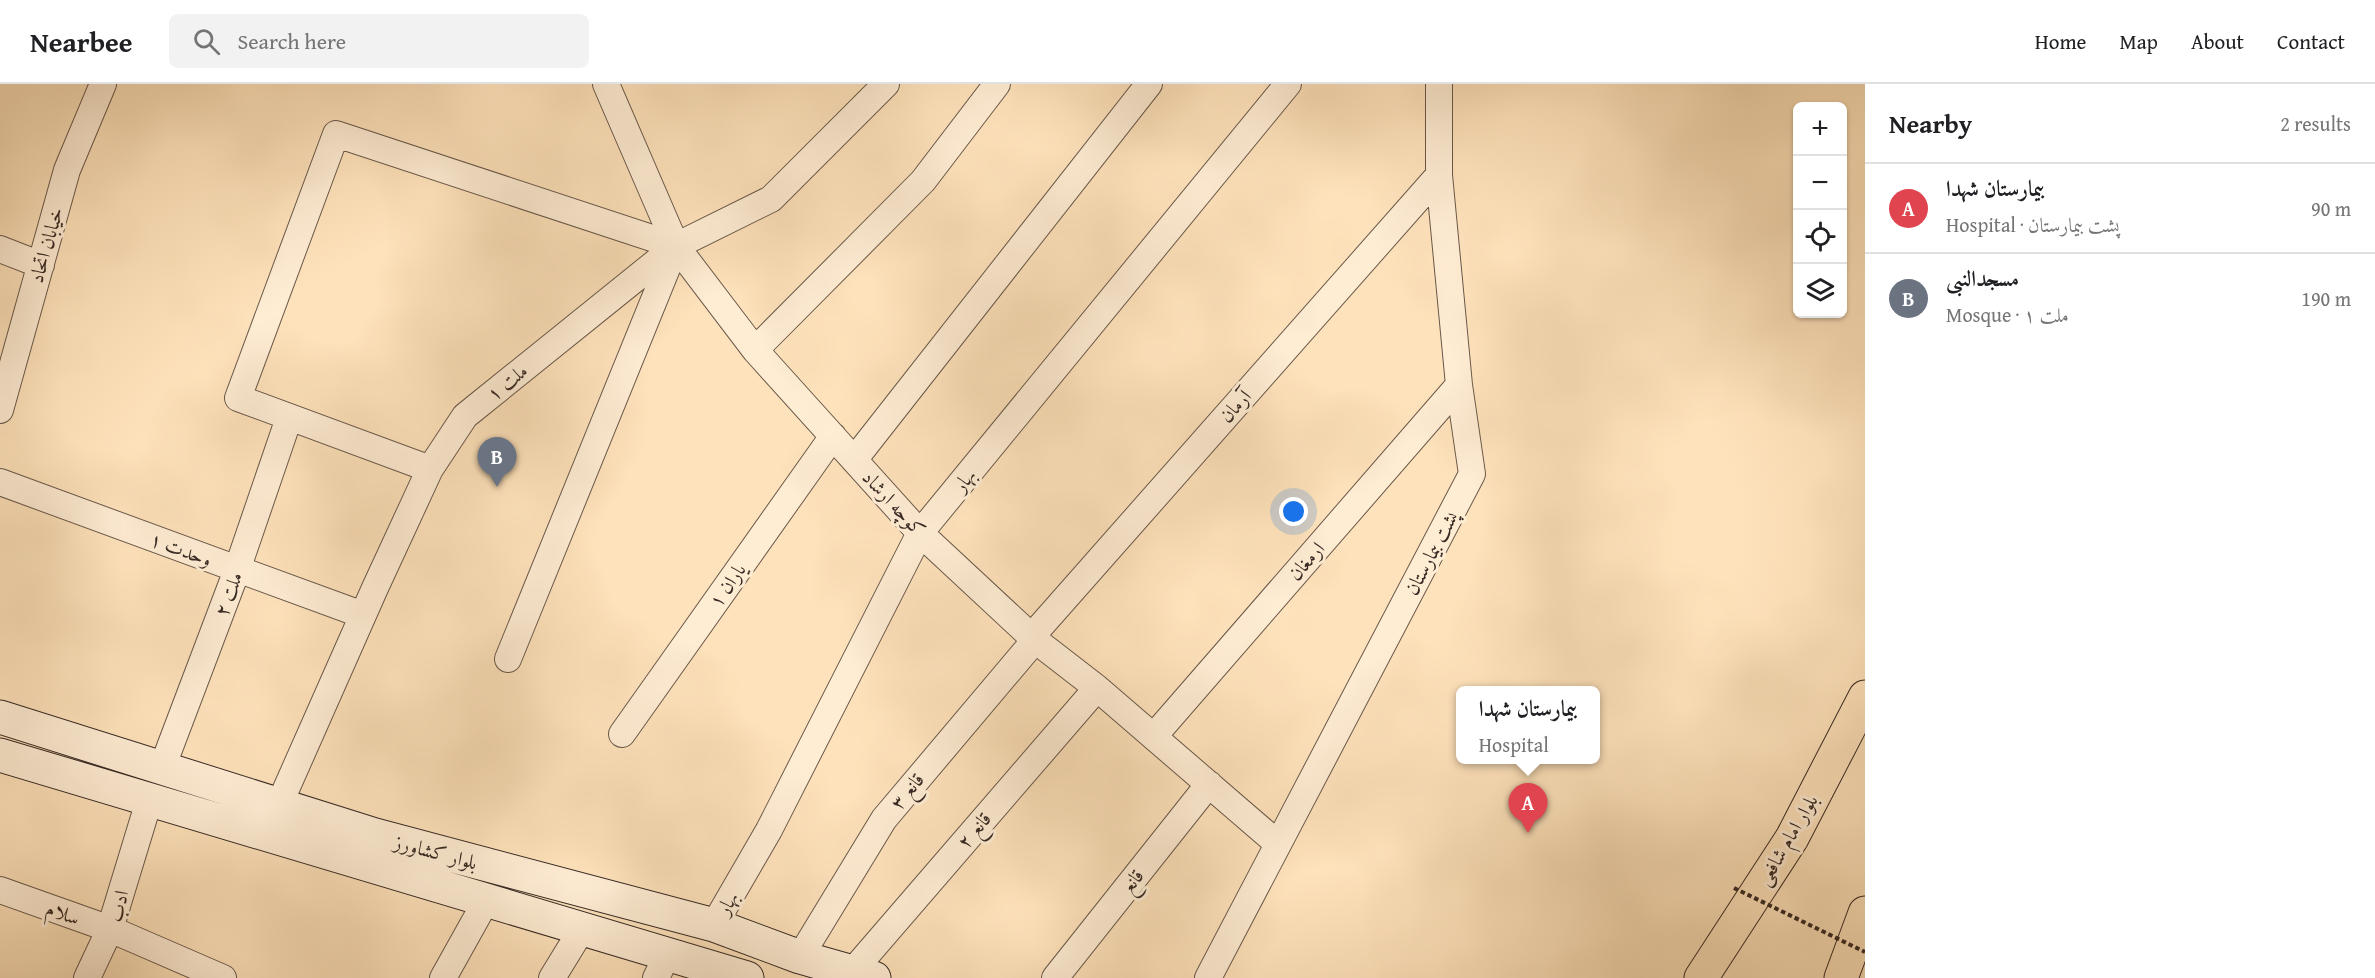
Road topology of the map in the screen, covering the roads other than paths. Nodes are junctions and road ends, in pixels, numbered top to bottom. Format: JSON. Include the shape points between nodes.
{"nodes":[{"id":1,"x":103,"y":84,"type":"edge"},
{"id":2,"x":606,"y":84,"type":"edge"},
{"id":3,"x":886,"y":84,"type":"edge"},
{"id":4,"x":997,"y":84,"type":"edge"},
{"id":5,"x":1149,"y":84,"type":"edge"},
{"id":6,"x":1288,"y":84,"type":"edge"},
{"id":7,"x":1439,"y":84,"type":"edge"},
{"id":8,"x":1439,"y":176,"type":"junction"},
{"id":9,"x":676,"y":246,"type":"junction"},
{"id":10,"x":0,"y":249,"type":"edge"},
{"id":11,"x":41,"y":265,"type":"junction"},
{"id":12,"x":755,"y":350,"type":"junction"},
{"id":13,"x":1459,"y":386,"type":"junction"},
{"id":14,"x":0,"y":410,"type":"edge"},
{"id":15,"x":289,"y":418,"type":"junction"},
{"id":16,"x":833,"y":436,"type":"junction"},
{"id":17,"x":854,"y":460,"type":"junction"},
{"id":18,"x":430,"y":468,"type":"junction"},
{"id":19,"x":0,"y":482,"type":"edge"},
{"id":20,"x":920,"y":533,"type":"junction"},
{"id":21,"x":237,"y":570,"type":"junction"},
{"id":22,"x":363,"y":615,"type":"junction"},
{"id":23,"x":1033,"y":638,"type":"junction"},
{"id":24,"x":508,"y":659,"type":"dead end"},
{"id":25,"x":1097,"y":688,"type":"junction"},
{"id":26,"x":1865,"y":697,"type":"edge"},
{"id":27,"x":0,"y":717,"type":"edge"},
{"id":28,"x":622,"y":734,"type":"dead end"},
{"id":29,"x":1154,"y":736,"type":"junction"},
{"id":30,"x":0,"y":755,"type":"edge"},
{"id":31,"x":162,"y":768,"type":"junction"},
{"id":32,"x":1209,"y":784,"type":"junction"},
{"id":33,"x":149,"y":801,"type":"junction"},
{"id":34,"x":279,"y":805,"type":"junction"},
{"id":35,"x":1278,"y":844,"type":"junction"},
{"id":36,"x":0,"y":890,"type":"edge"},
{"id":37,"x":486,"y":901,"type":"junction"},
{"id":38,"x":1865,"y":913,"type":"edge"},
{"id":39,"x":714,"y":926,"type":"junction"},
{"id":40,"x":110,"y":929,"type":"junction"},
{"id":41,"x":582,"y":929,"type":"junction"},
{"id":42,"x":800,"y":957,"type":"junction"},
{"id":43,"x":662,"y":966,"type":"edge"},
{"id":44,"x":863,"y":975,"type":"edge"},
{"id":45,"x":87,"y":978,"type":"edge"},
{"id":46,"x":223,"y":978,"type":"edge"},
{"id":47,"x":443,"y":978,"type":"edge"},
{"id":48,"x":552,"y":978,"type":"edge"},
{"id":49,"x":747,"y":978,"type":"edge"},
{"id":50,"x":1055,"y":978,"type":"edge"},
{"id":51,"x":1208,"y":978,"type":"edge"},
{"id":52,"x":1701,"y":978,"type":"edge"},
{"id":53,"x":1841,"y":978,"type":"edge"}],
"edges":[{"from":1,"to":11,"type":"street","name":"خیابان اتحاد","via":[[67,170]]},
{"from":2,"to":9,"type":"street","name":"کوچه ارشاد"},
{"from":3,"to":9,"type":"street","name":"ملت ۱","via":[[771,199]]},
{"from":4,"to":12,"type":"street","via":[[923,182]]},
{"from":5,"to":17,"type":"street"},
{"from":6,"to":20,"type":"street","name":"بهار"},
{"from":7,"to":8,"type":"street","name":"پشت بیمارستان"},
{"from":8,"to":13,"type":"street","name":"پشت بیمارستان"},
{"from":8,"to":23,"type":"street","name":"آرمان"},
{"from":9,"to":12,"type":"street","name":"کوچه ارشاد"},
{"from":9,"to":15,"type":"street","via":[[336,134],[238,398]]},
{"from":9,"to":18,"type":"street","name":"ملت ۱","via":[[465,416]]},
{"from":9,"to":24,"type":"street"},
{"from":10,"to":11,"type":"street"},
{"from":11,"to":14,"type":"street","name":"خیابان اتحاد"},
{"from":12,"to":16,"type":"street","name":"کوچه ارشاد"},
{"from":13,"to":29,"type":"street","name":"ارمغان"},
{"from":13,"to":35,"type":"street","name":"پشت بیمارستان","via":[[1472,474]]},
{"from":15,"to":18,"type":"street"},
{"from":15,"to":21,"type":"street","name":"ملت ۲"},
{"from":16,"to":17,"type":"street","name":"کوچه ارشاد"},
{"from":16,"to":28,"type":"street","name":"یاران ۱"},
{"from":17,"to":20,"type":"street","name":"کوچه ارشاد"},
{"from":18,"to":22,"type":"street","name":"ملت ۱"},
{"from":19,"to":21,"type":"street","name":"وحدت ۱"},
{"from":20,"to":23,"type":"street","name":"کوچه ارشاد"},
{"from":20,"to":39,"type":"street","name":"بهار","via":[[769,830]]},
{"from":21,"to":22,"type":"street","name":"وحدت ۱"},
{"from":21,"to":31,"type":"street","name":"ملت ۲"},
{"from":22,"to":34,"type":"street","name":"ملت ۱"},
{"from":23,"to":25,"type":"street","name":"کوچه ارشاد"},
{"from":23,"to":42,"type":"street","name":"قانع ۳","via":[[884,819]]},
{"from":25,"to":29,"type":"street","name":"کوچه ارشاد"},
{"from":25,"to":44,"type":"street","name":"قانع ۲"},
{"from":26,"to":52,"type":"main road","name":"بلوار امام شافعی","via":[[1792,837]]},
{"from":27,"to":31,"type":"main road","name":"بلوار کشاورز"},
{"from":29,"to":32,"type":"street","name":"کوچه ارشاد"},
{"from":30,"to":33,"type":"main road","name":"بلوار کشاورز"},
{"from":31,"to":34,"type":"main road","name":"بلوار کشاورز"},
{"from":32,"to":35,"type":"street","name":"کوچه ارشاد"},
{"from":32,"to":50,"type":"street","name":"قانع"},
{"from":33,"to":37,"type":"main road","name":"بلوار کشاورز"},
{"from":33,"to":40,"type":"street","name":"ادب"},
{"from":34,"to":39,"type":"main road","name":"بلوار کشاورز","via":[[375,836]]},
{"from":35,"to":51,"type":"street","name":"پشت بیمارستان"},
{"from":36,"to":40,"type":"street","name":"سلام"},
{"from":37,"to":41,"type":"main road","name":"بلوار کشاورز"},
{"from":37,"to":47,"type":"street"},
{"from":38,"to":53,"type":"main road"},
{"from":39,"to":42,"type":"main road","name":"بلوار کشاورز"},
{"from":40,"to":45,"type":"street"},
{"from":40,"to":46,"type":"street","name":"ادب"},
{"from":41,"to":43,"type":"main road","name":"بلوار کشاورز"},
{"from":41,"to":48,"type":"street"},
{"from":42,"to":44,"type":"main road","name":"بلوار کشاورز"},
{"from":43,"to":49,"type":"main road","name":"بلوار کشاورز"}]}
